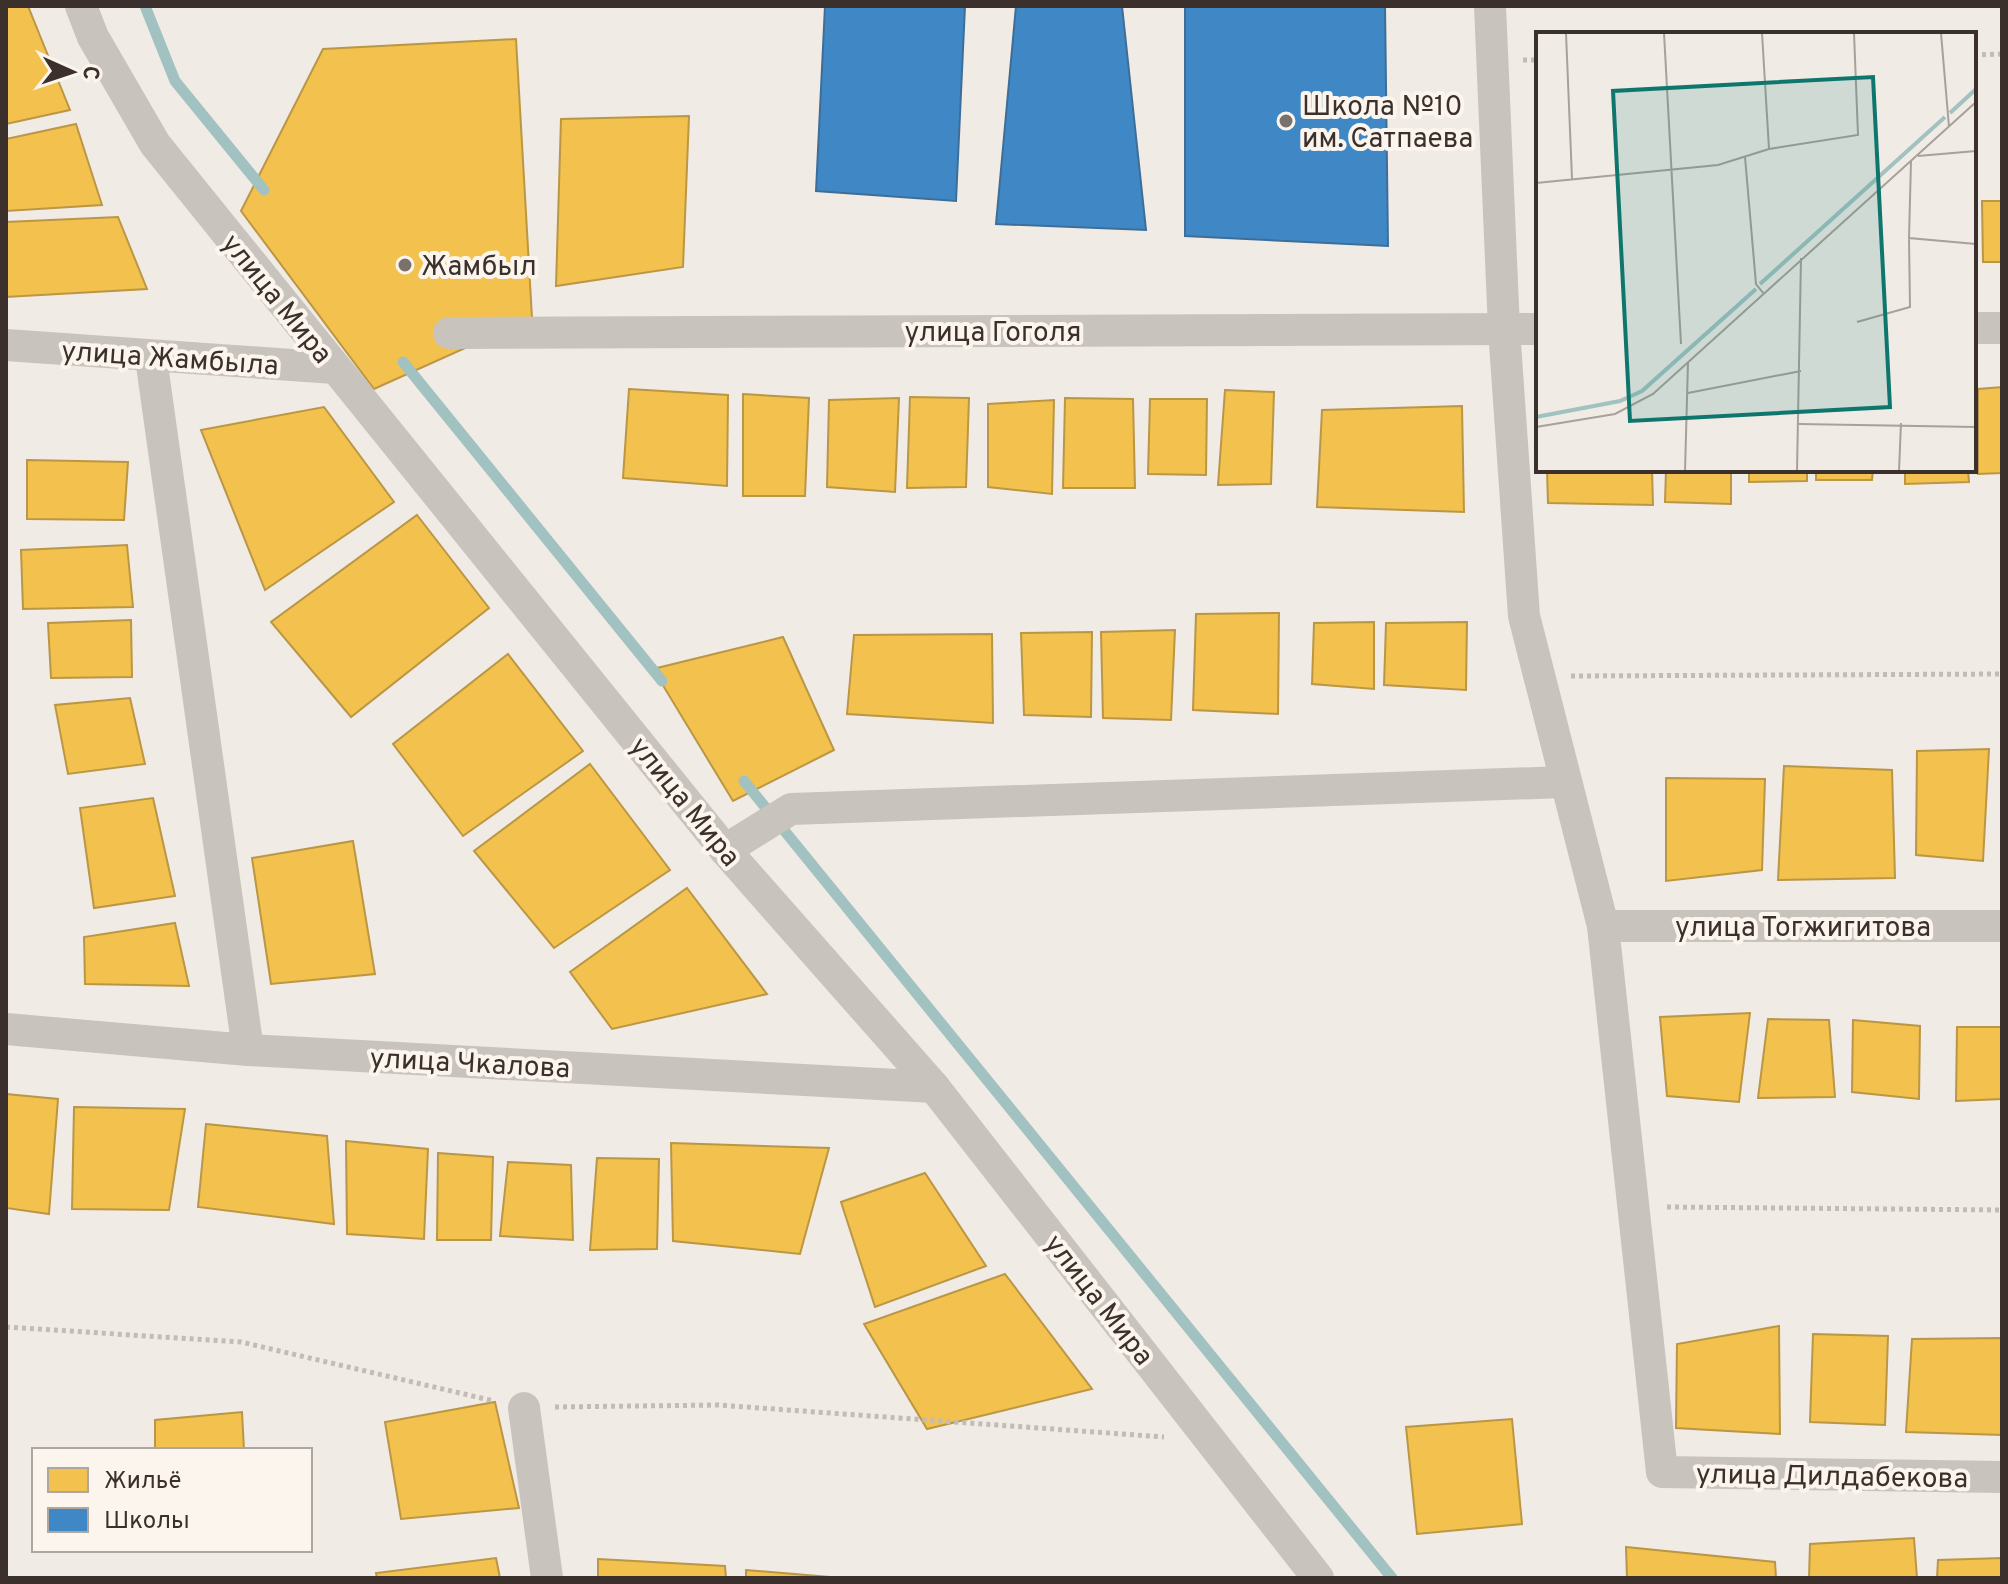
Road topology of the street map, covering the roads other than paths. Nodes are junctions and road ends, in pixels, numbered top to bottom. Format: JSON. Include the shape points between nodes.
{"nodes":[{"id":1,"x":81,"y":6,"type":"edge"},
{"id":2,"x":1490,"y":6,"type":"edge"},
{"id":3,"x":1976,"y":328,"type":"edge"},
{"id":4,"x":2002,"y":328,"type":"edge"},
{"id":5,"x":1504,"y":329,"type":"junction"},
{"id":6,"x":1536,"y":329,"type":"edge"},
{"id":7,"x":449,"y":333,"type":"dead end"},
{"id":8,"x":6,"y":345,"type":"edge"},
{"id":9,"x":151,"y":358,"type":"junction"},
{"id":10,"x":335,"y":368,"type":"junction"},
{"id":11,"x":1565,"y":782,"type":"junction"},
{"id":12,"x":725,"y":850,"type":"junction"},
{"id":13,"x":1603,"y":926,"type":"junction"},
{"id":14,"x":2002,"y":926,"type":"edge"},
{"id":15,"x":6,"y":1029,"type":"edge"},
{"id":16,"x":248,"y":1050,"type":"junction"},
{"id":17,"x":934,"y":1087,"type":"junction"},
{"id":18,"x":524,"y":1408,"type":"road end"},
{"id":19,"x":2002,"y":1477,"type":"edge"},
{"id":20,"x":547,"y":1578,"type":"edge"},
{"id":21,"x":1318,"y":1578,"type":"edge"}],
"edges":[{"from":1,"to":10,"type":"street","name":"улица Мира","via":[[93,37],[155,144]]},
{"from":2,"to":5,"type":"street"},
{"from":3,"to":4,"type":"street"},
{"from":5,"to":6,"type":"street","name":"улица Гоголя"},
{"from":5,"to":7,"type":"street","name":"улица Гоголя"},
{"from":5,"to":11,"type":"street","via":[[1524,616]]},
{"from":8,"to":9,"type":"street","name":"улица Жамбыла"},
{"from":9,"to":10,"type":"street","name":"улица Жамбыла"},
{"from":9,"to":16,"type":"street"},
{"from":10,"to":12,"type":"street","name":"улица Мира"},
{"from":11,"to":12,"type":"street","via":[[791,809]]},
{"from":11,"to":13,"type":"street"},
{"from":12,"to":17,"type":"street","name":"улица Мира"},
{"from":13,"to":14,"type":"street","name":"улица Тогжигитова"},
{"from":13,"to":19,"type":"street","name":"улица Дилдабекова","via":[[1662,1472]]},
{"from":15,"to":16,"type":"street","name":"улица Чкалова"},
{"from":16,"to":17,"type":"street","name":"улица Чкалова"},
{"from":17,"to":21,"type":"street","name":"улица Мира"},
{"from":18,"to":20,"type":"street"}]}
